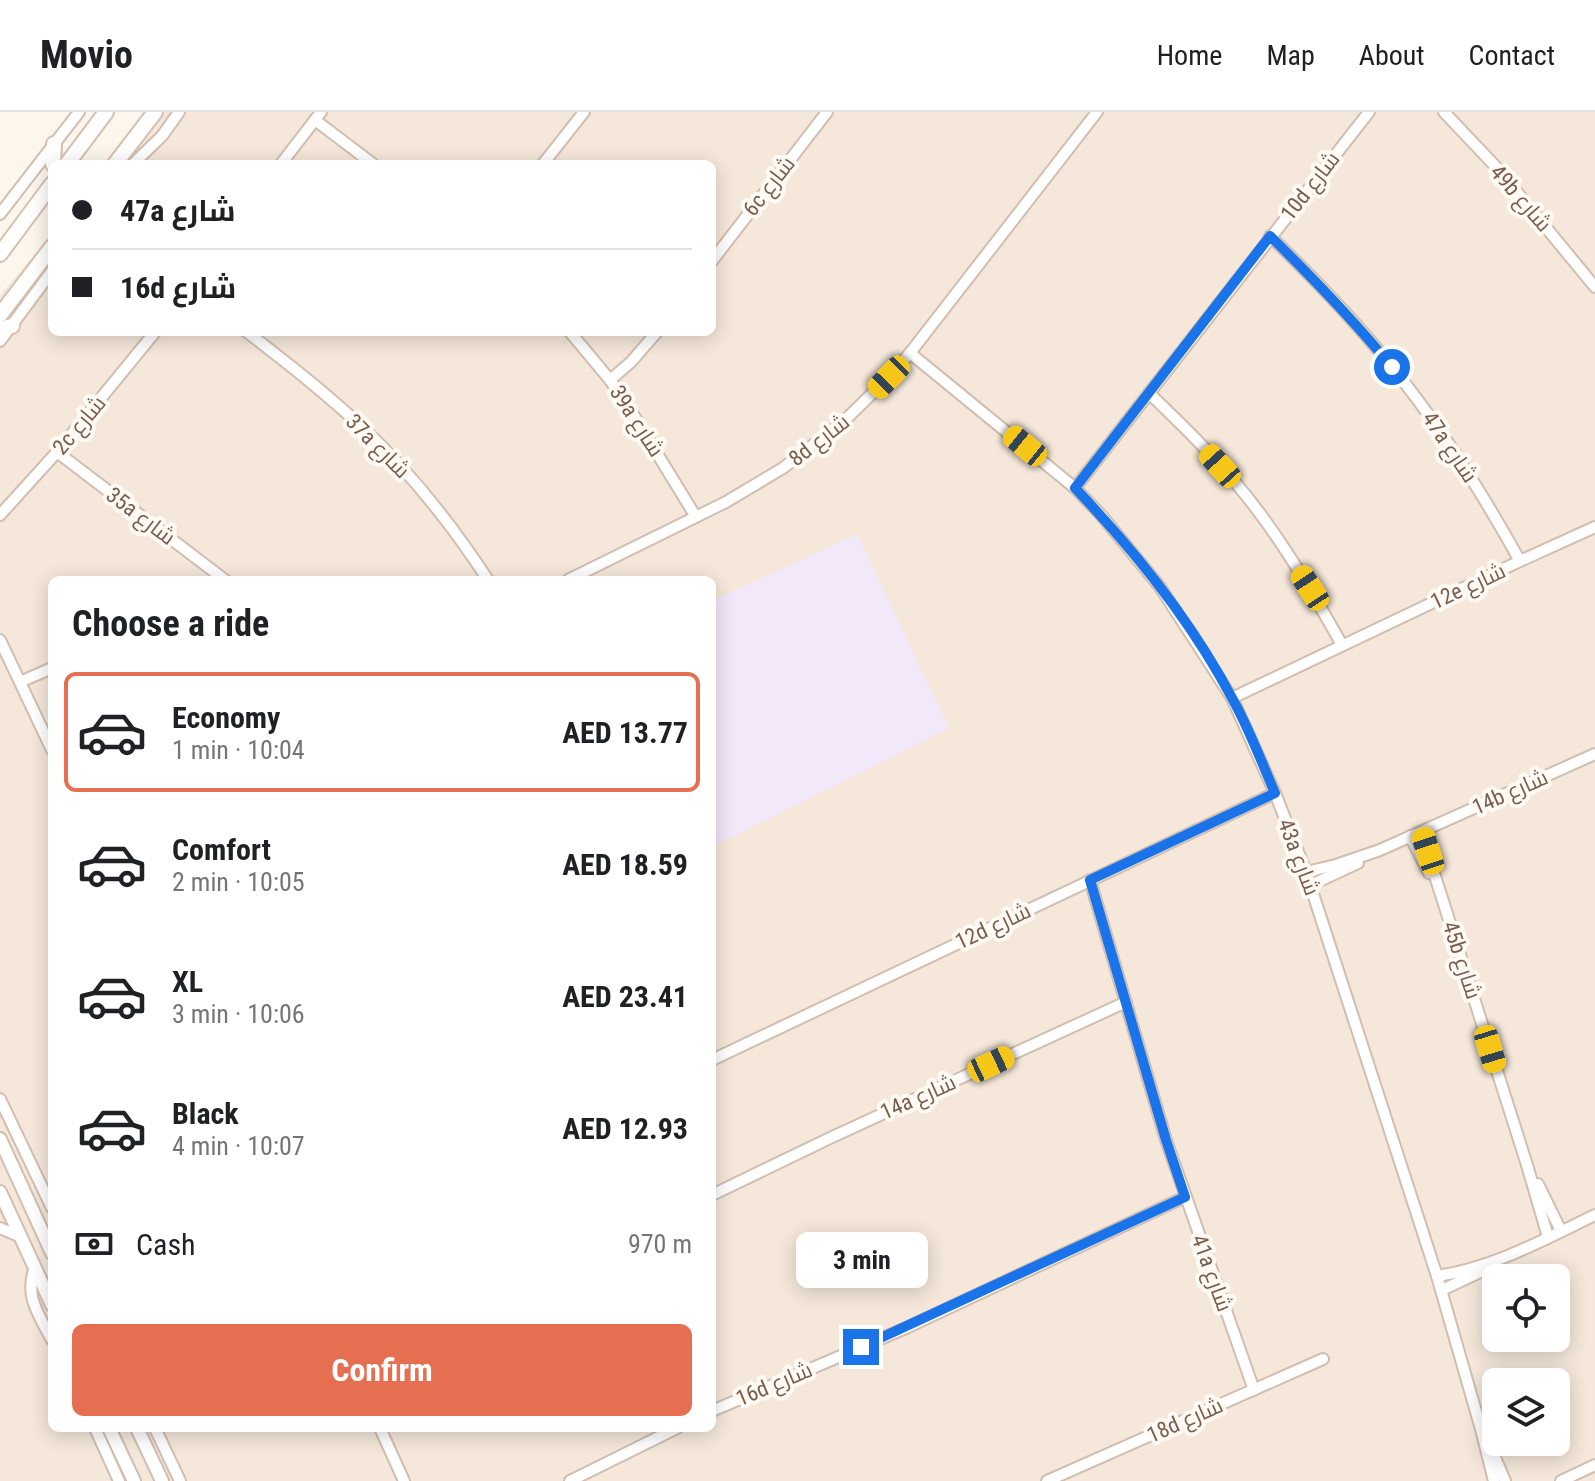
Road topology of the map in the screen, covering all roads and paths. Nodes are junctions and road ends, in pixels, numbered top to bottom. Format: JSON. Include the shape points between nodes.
{"nodes":[{"id":1,"x":79,"y":112,"type":"edge"},
{"id":2,"x":106,"y":112,"type":"edge"},
{"id":3,"x":155,"y":112,"type":"edge"},
{"id":4,"x":179,"y":112,"type":"edge"},
{"id":5,"x":584,"y":112,"type":"edge"},
{"id":6,"x":827,"y":112,"type":"edge"},
{"id":7,"x":1097,"y":112,"type":"edge"},
{"id":8,"x":1369,"y":112,"type":"edge"},
{"id":9,"x":1444,"y":112,"type":"edge"},
{"id":10,"x":318,"y":116,"type":"edge"},
{"id":11,"x":54,"y":144,"type":"junction"},
{"id":12,"x":53,"y":160,"type":"edge"},
{"id":13,"x":70,"y":160,"type":"edge"},
{"id":14,"x":118,"y":160,"type":"edge"},
{"id":15,"x":137,"y":160,"type":"edge"},
{"id":16,"x":284,"y":160,"type":"edge"},
{"id":17,"x":368,"y":160,"type":"edge"},
{"id":18,"x":546,"y":160,"type":"edge"},
{"id":19,"x":48,"y":188,"type":"edge"},
{"id":20,"x":0,"y":214,"type":"edge"},
{"id":21,"x":1270,"y":236,"type":"junction"},
{"id":22,"x":48,"y":252,"type":"edge"},
{"id":23,"x":0,"y":254,"type":"edge"},
{"id":24,"x":716,"y":256,"type":"edge"},
{"id":25,"x":48,"y":276,"type":"edge"},
{"id":26,"x":1595,"y":287,"type":"edge"},
{"id":27,"x":0,"y":315,"type":"edge"},
{"id":28,"x":6,"y":327,"type":"edge"},
{"id":29,"x":152,"y":336,"type":"edge"},
{"id":30,"x":252,"y":336,"type":"edge"},
{"id":31,"x":573,"y":336,"type":"edge"},
{"id":32,"x":654,"y":336,"type":"edge"},
{"id":33,"x":0,"y":341,"type":"edge"},
{"id":34,"x":910,"y":353,"type":"junction"},
{"id":35,"x":610,"y":380,"type":"junction"},
{"id":36,"x":1149,"y":393,"type":"junction"},
{"id":37,"x":57,"y":452,"type":"junction"},
{"id":38,"x":1075,"y":488,"type":"junction"},
{"id":39,"x":0,"y":515,"type":"edge"},
{"id":40,"x":696,"y":517,"type":"junction"},
{"id":41,"x":1595,"y":527,"type":"edge"},
{"id":42,"x":1520,"y":561,"type":"junction"},
{"id":43,"x":212,"y":576,"type":"edge"},
{"id":44,"x":485,"y":576,"type":"edge"},
{"id":45,"x":576,"y":576,"type":"edge"},
{"id":46,"x":0,"y":640,"type":"edge"},
{"id":47,"x":1342,"y":645,"type":"junction"},
{"id":48,"x":48,"y":670,"type":"edge"},
{"id":49,"x":20,"y":682,"type":"junction"},
{"id":50,"x":1232,"y":698,"type":"junction"},
{"id":51,"x":48,"y":742,"type":"edge"},
{"id":52,"x":1594,"y":756,"type":"edge"},
{"id":53,"x":1275,"y":793,"type":"junction"},
{"id":54,"x":1416,"y":834,"type":"junction"},
{"id":55,"x":1380,"y":850,"type":"junction"},
{"id":56,"x":1306,"y":872,"type":"junction"},
{"id":57,"x":1090,"y":880,"type":"junction"},
{"id":58,"x":1311,"y":885,"type":"junction"},
{"id":59,"x":1126,"y":1002,"type":"junction"},
{"id":60,"x":716,"y":1058,"type":"edge"},
{"id":61,"x":0,"y":1099,"type":"edge"},
{"id":62,"x":0,"y":1139,"type":"edge"},
{"id":63,"x":1527,"y":1165,"type":"junction"},
{"id":64,"x":0,"y":1192,"type":"edge"},
{"id":65,"x":716,"y":1193,"type":"edge"},
{"id":66,"x":1185,"y":1197,"type":"junction"},
{"id":67,"x":48,"y":1200,"type":"edge"},
{"id":68,"x":1595,"y":1215,"type":"edge"},
{"id":69,"x":0,"y":1228,"type":"edge"},
{"id":70,"x":1561,"y":1231,"type":"junction"},
{"id":71,"x":21,"y":1237,"type":"junction"},
{"id":72,"x":1548,"y":1237,"type":"junction"},
{"id":73,"x":48,"y":1244,"type":"edge"},
{"id":74,"x":1515,"y":1253,"type":"junction"},
{"id":75,"x":35,"y":1267,"type":"junction"},
{"id":76,"x":1437,"y":1276,"type":"junction"},
{"id":77,"x":1442,"y":1290,"type":"junction"},
{"id":78,"x":48,"y":1296,"type":"edge"},
{"id":79,"x":48,"y":1332,"type":"edge"},
{"id":80,"x":1323,"y":1359,"type":"dead end"},
{"id":81,"x":1254,"y":1390,"type":"junction"},
{"id":82,"x":716,"y":1409,"type":"edge"},
{"id":83,"x":1481,"y":1429,"type":"junction"},
{"id":84,"x":97,"y":1432,"type":"edge"},
{"id":85,"x":111,"y":1432,"type":"edge"},
{"id":86,"x":139,"y":1432,"type":"edge"},
{"id":87,"x":157,"y":1432,"type":"edge"},
{"id":88,"x":382,"y":1432,"type":"edge"},
{"id":89,"x":669,"y":1432,"type":"edge"},
{"id":90,"x":1595,"y":1465,"type":"edge"},
{"id":91,"x":119,"y":1481,"type":"edge"},
{"id":92,"x":134,"y":1481,"type":"edge"},
{"id":93,"x":162,"y":1481,"type":"edge"},
{"id":94,"x":180,"y":1481,"type":"edge"},
{"id":95,"x":404,"y":1481,"type":"edge"},
{"id":96,"x":570,"y":1481,"type":"edge"},
{"id":97,"x":1047,"y":1481,"type":"edge"},
{"id":98,"x":1494,"y":1481,"type":"edge"},
{"id":99,"x":1505,"y":1481,"type":"edge"},
{"id":100,"x":1561,"y":1481,"type":"edge"}],
"edges":[{"from":1,"to":11,"type":"street"},
{"from":2,"to":13,"type":"main road"},
{"from":3,"to":14,"type":"main road"},
{"from":4,"to":15,"type":"street"},
{"from":5,"to":18,"type":"street"},
{"from":6,"to":24,"type":"street","name":"6c شارع"},
{"from":7,"to":34,"type":"street","name":"8d شارع"},
{"from":8,"to":21,"type":"street","name":"10d شارع"},
{"from":9,"to":26,"type":"street","name":"49b شارع"},
{"from":10,"to":16,"type":"street"},
{"from":10,"to":17,"type":"street"},
{"from":11,"to":12,"type":"main road"},
{"from":11,"to":20,"type":"street"},
{"from":19,"to":23,"type":"main road"},
{"from":21,"to":36,"type":"street","name":"10d شارع"},
{"from":21,"to":42,"type":"street","name":"47a شارع","via":[[1407,385],[1486,500]]},
{"from":22,"to":27,"type":"main road"},
{"from":25,"to":28,"type":"street"},
{"from":28,"to":33,"type":"street"},
{"from":29,"to":37,"type":"street","name":"2c شارع"},
{"from":30,"to":44,"type":"street","name":"37a شارع","via":[[345,412],[403,468]]},
{"from":31,"to":35,"type":"street","name":"39a شارع"},
{"from":32,"to":35,"type":"street"},
{"from":34,"to":38,"type":"street","name":"43a شارع"},
{"from":34,"to":40,"type":"street","name":"8d شارع","via":[[816,444],[755,486]]},
{"from":35,"to":40,"type":"street","name":"39a شارع"},
{"from":36,"to":38,"type":"street","name":"10d شارع"},
{"from":36,"to":47,"type":"street","via":[[1191,433],[1275,533]]},
{"from":37,"to":39,"type":"street","name":"2c شارع"},
{"from":37,"to":43,"type":"street","name":"35a شارع"},
{"from":38,"to":50,"type":"street","name":"43a شارع","via":[[1160,587]]},
{"from":40,"to":45,"type":"street","name":"8d شارع"},
{"from":41,"to":42,"type":"street","name":"12e شارع"},
{"from":42,"to":47,"type":"street","name":"12e شارع"},
{"from":46,"to":49,"type":"street"},
{"from":47,"to":50,"type":"street","name":"12e شارع"},
{"from":48,"to":49,"type":"street"},
{"from":49,"to":51,"type":"street"},
{"from":50,"to":53,"type":"street","name":"43a شارع"},
{"from":52,"to":54,"type":"street","name":"14b شارع"},
{"from":53,"to":56,"type":"street","name":"43a شارع"},
{"from":53,"to":57,"type":"street","name":"12d شارع"},
{"from":54,"to":55,"type":"street","name":"14b شارع"},
{"from":54,"to":63,"type":"street","name":"45b شارع","via":[[1441,892]]},
{"from":55,"to":56,"type":"street","name":"14b شارع"},
{"from":55,"to":58,"type":"street","name":"14b شارع"},
{"from":56,"to":58,"type":"street","name":"43a شارع"},
{"from":57,"to":59,"type":"street","name":"41a شارع"},
{"from":57,"to":60,"type":"street","name":"12d شارع"},
{"from":58,"to":76,"type":"street","name":"43a شارع"},
{"from":59,"to":65,"type":"street","name":"14a شارع"},
{"from":59,"to":66,"type":"street","name":"41a شارع"},
{"from":61,"to":67,"type":"street"},
{"from":62,"to":73,"type":"street"},
{"from":63,"to":70,"type":"street","name":"45b شارع"},
{"from":63,"to":72,"type":"street","name":"45b شارع"},
{"from":64,"to":71,"type":"street"},
{"from":66,"to":81,"type":"street","name":"41a شارع"},
{"from":66,"to":82,"type":"street","name":"16d شارع","via":[[906,1328]]},
{"from":68,"to":70,"type":"street"},
{"from":69,"to":71,"type":"street"},
{"from":70,"to":72,"type":"street"},
{"from":71,"to":75,"type":"street"},
{"from":72,"to":74,"type":"street"},
{"from":74,"to":76,"type":"street"},
{"from":74,"to":77,"type":"street"},
{"from":75,"to":78,"type":"street"},
{"from":75,"to":79,"type":"street","via":[[31,1293]]},
{"from":76,"to":77,"type":"street","name":"43a شارع"},
{"from":77,"to":83,"type":"street","name":"43a شارع"},
{"from":80,"to":81,"type":"street","name":"18d شارع"},
{"from":81,"to":97,"type":"street","name":"18d شارع"},
{"from":83,"to":98,"type":"street","name":"43a شارع"},
{"from":83,"to":99,"type":"street","name":"43a شارع"},
{"from":84,"to":91,"type":"street"},
{"from":85,"to":92,"type":"street"},
{"from":86,"to":93,"type":"street"},
{"from":87,"to":94,"type":"street"},
{"from":88,"to":95,"type":"street"},
{"from":89,"to":96,"type":"street"},
{"from":90,"to":100,"type":"street"}]}
